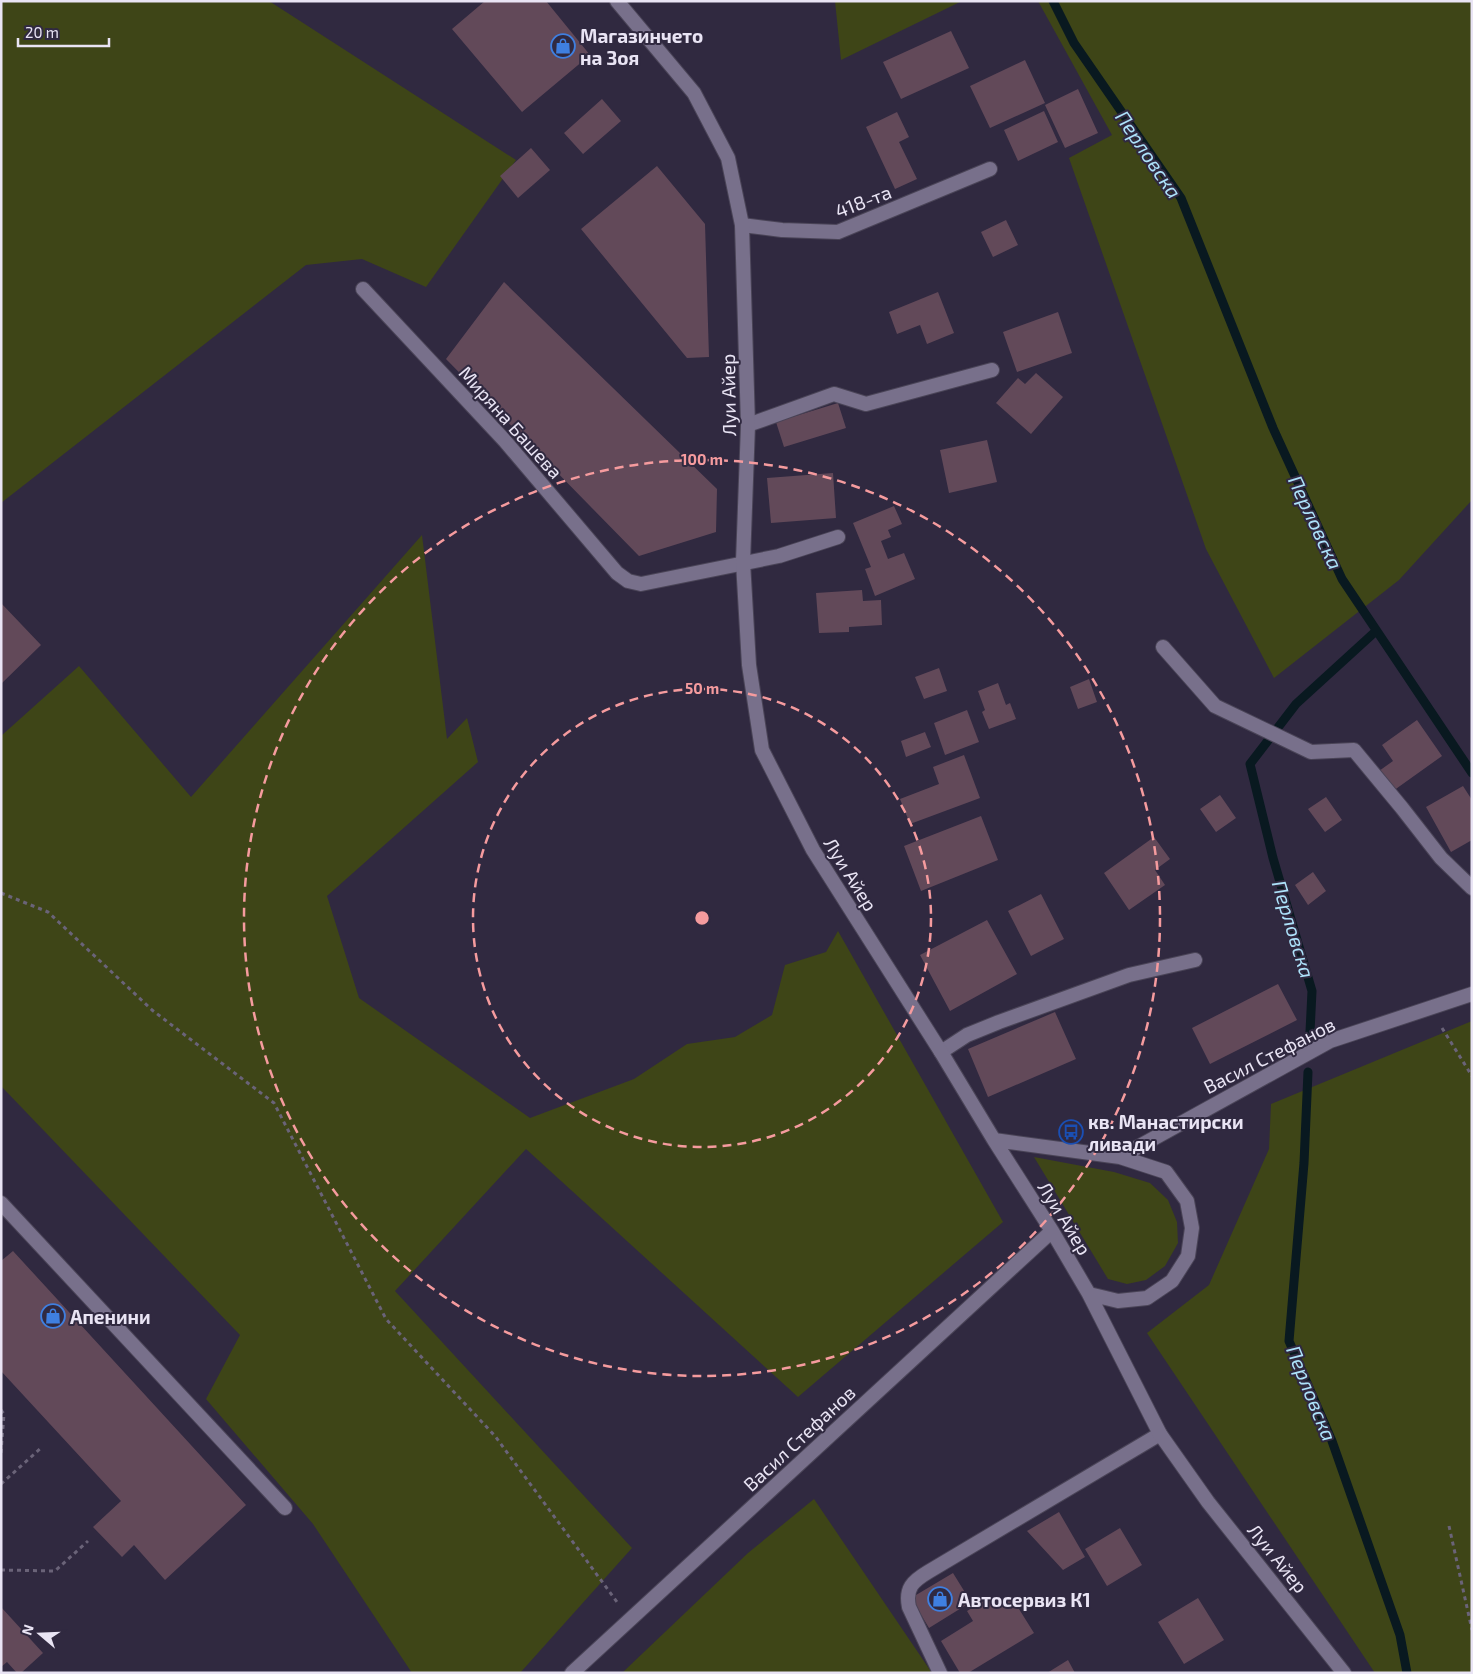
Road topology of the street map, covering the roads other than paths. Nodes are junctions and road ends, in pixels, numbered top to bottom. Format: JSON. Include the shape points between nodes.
{"nodes":[{"id":1,"x":617,"y":1,"type":"edge"},
{"id":2,"x":990,"y":169,"type":"dead end"},
{"id":3,"x":742,"y":225,"type":"junction"},
{"id":4,"x":363,"y":289,"type":"dead end"},
{"id":5,"x":992,"y":370,"type":"dead end"},
{"id":6,"x":748,"y":425,"type":"junction"},
{"id":7,"x":838,"y":537,"type":"dead end"},
{"id":8,"x":743,"y":562,"type":"junction"},
{"id":9,"x":1163,"y":647,"type":"dead end"},
{"id":10,"x":1472,"y":888,"type":"edge"},
{"id":11,"x":1195,"y":960,"type":"dead end"},
{"id":12,"x":1472,"y":994,"type":"edge"},
{"id":13,"x":941,"y":1052,"type":"junction"},
{"id":14,"x":994,"y":1140,"type":"junction"},
{"id":15,"x":1120,"y":1156,"type":"junction"},
{"id":16,"x":1,"y":1203,"type":"edge"},
{"id":17,"x":1052,"y":1231,"type":"junction"},
{"id":18,"x":1089,"y":1294,"type":"junction"},
{"id":19,"x":1160,"y":1434,"type":"junction"},
{"id":20,"x":284,"y":1508,"type":"dead end"},
{"id":21,"x":572,"y":1673,"type":"edge"},
{"id":22,"x":940,"y":1673,"type":"edge"},
{"id":23,"x":1344,"y":1673,"type":"edge"}],
"edges":[{"from":1,"to":3,"type":"street","name":"Луи Айер","via":[[694,93],[728,158]]},
{"from":2,"to":3,"type":"street","name":"418-та","via":[[838,232]]},
{"from":3,"to":6,"type":"street","name":"Луи Айер"},
{"from":4,"to":8,"type":"street","name":"Миряна Башева","via":[[504,440],[617,573],[628,581],[641,584]]},
{"from":5,"to":6,"type":"street","via":[[866,404],[834,394]]},
{"from":6,"to":8,"type":"street","name":"Луи Айер"},
{"from":7,"to":8,"type":"street","via":[[779,556]]},
{"from":8,"to":13,"type":"street","name":"Луи Айер","via":[[749,665],[762,750],[813,850]]},
{"from":9,"to":10,"type":"street","via":[[1215,706],[1311,752],[1354,750],[1441,858]]},
{"from":11,"to":13,"type":"street","via":[[1129,975],[1025,1012],[967,1035]]},
{"from":12,"to":15,"type":"street","name":"Васил Стефанов","via":[[1330,1041]]},
{"from":13,"to":14,"type":"street","name":"Луи Айер"},
{"from":14,"to":15,"type":"street"},
{"from":14,"to":17,"type":"street","name":"Луи Айер"},
{"from":15,"to":18,"type":"street","via":[[1166,1172],[1187,1201],[1192,1228],[1188,1256],[1172,1281],[1147,1298],[1118,1300]]},
{"from":16,"to":20,"type":"street"},
{"from":17,"to":18,"type":"street","name":"Луи Айер"},
{"from":17,"to":21,"type":"street","name":"Васил Стефанов"},
{"from":18,"to":19,"type":"street","name":"Луи Айер"},
{"from":19,"to":22,"type":"street","via":[[912,1583],[907,1599],[909,1607]]},
{"from":19,"to":23,"type":"street","name":"Луи Айер","via":[[1208,1502]]}]}
